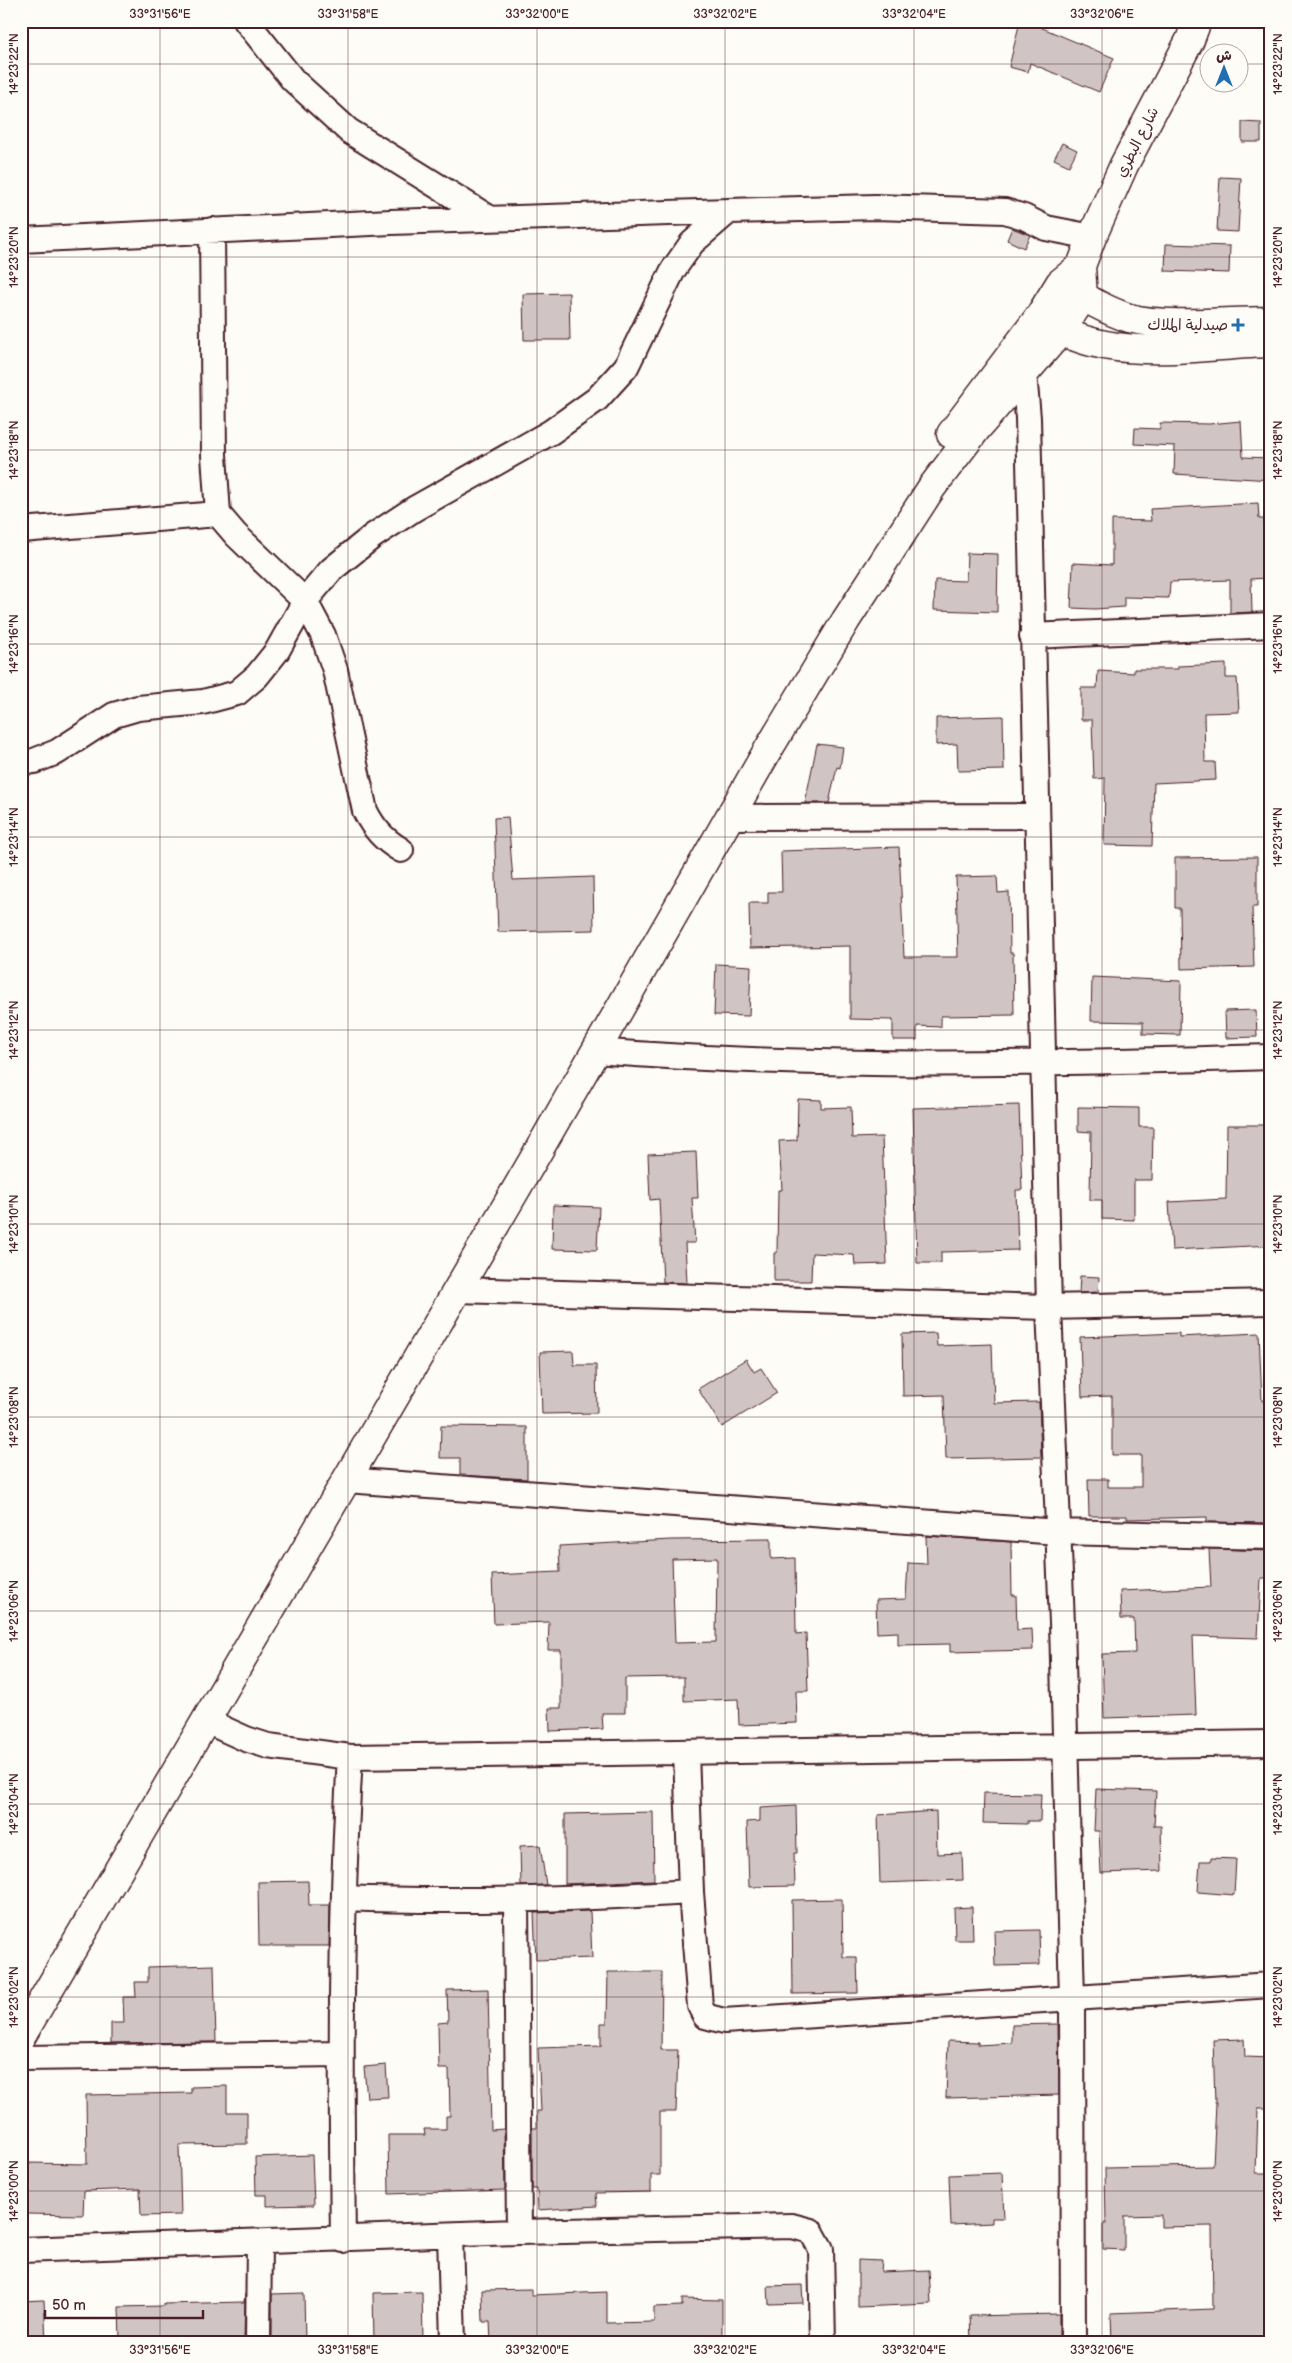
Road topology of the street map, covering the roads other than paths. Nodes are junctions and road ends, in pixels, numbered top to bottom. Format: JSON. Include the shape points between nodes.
{"nodes":[{"id":1,"x":246,"y":21,"type":"edge"},
{"id":2,"x":1197,"y":21,"type":"edge"},
{"id":3,"x":729,"y":211,"type":"junction"},
{"id":4,"x":489,"y":218,"type":"junction"},
{"id":5,"x":212,"y":230,"type":"junction"},
{"id":6,"x":1092,"y":237,"type":"junction"},
{"id":7,"x":21,"y":240,"type":"edge"},
{"id":8,"x":1081,"y":266,"type":"junction"},
{"id":9,"x":1060,"y":283,"type":"junction"},
{"id":10,"x":1083,"y":296,"type":"junction"},
{"id":11,"x":1271,"y":321,"type":"edge"},
{"id":12,"x":1049,"y":325,"type":"junction"},
{"id":13,"x":1271,"y":343,"type":"edge"},
{"id":14,"x":1018,"y":363,"type":"junction"},
{"id":15,"x":218,"y":514,"type":"junction"},
{"id":16,"x":21,"y":530,"type":"edge"},
{"id":17,"x":305,"y":602,"type":"junction"},
{"id":18,"x":1271,"y":624,"type":"edge"},
{"id":19,"x":1032,"y":636,"type":"junction"},
{"id":20,"x":21,"y":763,"type":"edge"},
{"id":21,"x":1036,"y":816,"type":"junction"},
{"id":22,"x":730,"y":817,"type":"junction"},
{"id":23,"x":401,"y":850,"type":"dead end"},
{"id":24,"x":595,"y":1051,"type":"junction"},
{"id":25,"x":1271,"y":1057,"type":"edge"},
{"id":26,"x":1044,"y":1064,"type":"junction"},
{"id":27,"x":457,"y":1290,"type":"junction"},
{"id":28,"x":1271,"y":1302,"type":"edge"},
{"id":29,"x":1049,"y":1307,"type":"junction"},
{"id":30,"x":346,"y":1480,"type":"junction"},
{"id":31,"x":1058,"y":1532,"type":"junction"},
{"id":32,"x":1271,"y":1537,"type":"edge"},
{"id":33,"x":284,"y":1569,"type":"junction"},
{"id":34,"x":206,"y":1720,"type":"junction"},
{"id":35,"x":1271,"y":1743,"type":"edge"},
{"id":36,"x":1065,"y":1747,"type":"junction"},
{"id":37,"x":686,"y":1752,"type":"junction"},
{"id":38,"x":350,"y":1757,"type":"junction"},
{"id":39,"x":691,"y":1892,"type":"junction"},
{"id":40,"x":344,"y":1898,"type":"junction"},
{"id":41,"x":516,"y":1900,"type":"junction"},
{"id":42,"x":1271,"y":1985,"type":"edge"},
{"id":43,"x":1072,"y":1998,"type":"junction"},
{"id":44,"x":21,"y":2005,"type":"edge"},
{"id":45,"x":21,"y":2037,"type":"edge"},
{"id":46,"x":341,"y":2054,"type":"junction"},
{"id":47,"x":21,"y":2058,"type":"edge"},
{"id":48,"x":519,"y":2232,"type":"junction"},
{"id":49,"x":450,"y":2235,"type":"junction"},
{"id":50,"x":343,"y":2240,"type":"junction"},
{"id":51,"x":259,"y":2243,"type":"junction"},
{"id":52,"x":21,"y":2250,"type":"edge"},
{"id":53,"x":258,"y":2342,"type":"edge"},
{"id":54,"x":453,"y":2342,"type":"edge"},
{"id":55,"x":823,"y":2342,"type":"edge"},
{"id":56,"x":1073,"y":2342,"type":"edge"}],
"edges":[{"from":1,"to":4,"type":"street","via":[[293,80],[349,131]]},
{"from":2,"to":6,"type":"street","name":"شارع البطري","via":[[1124,165]]},
{"from":3,"to":4,"type":"street"},
{"from":3,"to":6,"type":"street","via":[[875,207],[1005,211],[1046,228]]},
{"from":3,"to":17,"type":"street","via":[[692,243],[673,270],[626,367],[597,398],[551,432],[414,509],[373,536],[332,570]]},
{"from":4,"to":5,"type":"street"},
{"from":5,"to":7,"type":"street"},
{"from":5,"to":15,"type":"street","via":[[214,455]]},
{"from":6,"to":8,"type":"street","name":"شارع البطري"},
{"from":8,"to":9,"type":"street"},
{"from":8,"to":10,"type":"street"},
{"from":9,"to":10,"type":"street"},
{"from":9,"to":12,"type":"street"},
{"from":10,"to":11,"type":"street","via":[[1129,318],[1154,322]]},
{"from":10,"to":12,"type":"street"},
{"from":12,"to":13,"type":"street","via":[[1081,340],[1144,350]]},
{"from":12,"to":14,"type":"street"},
{"from":14,"to":19,"type":"street","via":[[1027,409]]},
{"from":14,"to":22,"type":"street","via":[[978,427],[932,487],[846,620]]},
{"from":14,"to":33,"type":"street","via":[[917,482],[751,750],[478,1223]]},
{"from":15,"to":16,"type":"street"},
{"from":15,"to":17,"type":"street"},
{"from":17,"to":20,"type":"street","via":[[277,650],[257,676],[237,693],[202,702],[138,708],[114,715],[57,752]]},
{"from":17,"to":23,"type":"street","via":[[323,635],[335,670],[365,811],[387,842]]},
{"from":18,"to":19,"type":"street"},
{"from":19,"to":21,"type":"street"},
{"from":21,"to":22,"type":"street"},
{"from":21,"to":26,"type":"street"},
{"from":22,"to":24,"type":"street"},
{"from":24,"to":26,"type":"street","via":[[794,1061]]},
{"from":24,"to":27,"type":"street"},
{"from":25,"to":26,"type":"street"},
{"from":26,"to":29,"type":"street"},
{"from":27,"to":29,"type":"street"},
{"from":27,"to":30,"type":"street"},
{"from":28,"to":29,"type":"street"},
{"from":29,"to":31,"type":"street"},
{"from":30,"to":31,"type":"street"},
{"from":30,"to":33,"type":"street"},
{"from":31,"to":32,"type":"street"},
{"from":31,"to":36,"type":"street"},
{"from":33,"to":34,"type":"street"},
{"from":33,"to":44,"type":"street","via":[[177,1740]]},
{"from":34,"to":38,"type":"street","via":[[268,1746]]},
{"from":34,"to":45,"type":"street"},
{"from":35,"to":36,"type":"street"},
{"from":36,"to":37,"type":"street"},
{"from":36,"to":43,"type":"street"},
{"from":37,"to":38,"type":"street"},
{"from":37,"to":39,"type":"street"},
{"from":38,"to":40,"type":"street"},
{"from":39,"to":41,"type":"street"},
{"from":39,"to":43,"type":"street","via":[[700,2006],[705,2016],[724,2020]]},
{"from":40,"to":41,"type":"street","via":[[423,1902]]},
{"from":40,"to":46,"type":"street"},
{"from":41,"to":48,"type":"street"},
{"from":42,"to":43,"type":"street"},
{"from":43,"to":56,"type":"street"},
{"from":46,"to":47,"type":"street"},
{"from":46,"to":50,"type":"street"},
{"from":48,"to":49,"type":"street"},
{"from":48,"to":55,"type":"street","via":[[792,2226],[810,2231],[821,2249]]},
{"from":49,"to":50,"type":"street"},
{"from":49,"to":54,"type":"street"},
{"from":50,"to":51,"type":"street"},
{"from":51,"to":52,"type":"street"},
{"from":51,"to":53,"type":"street"}]}
